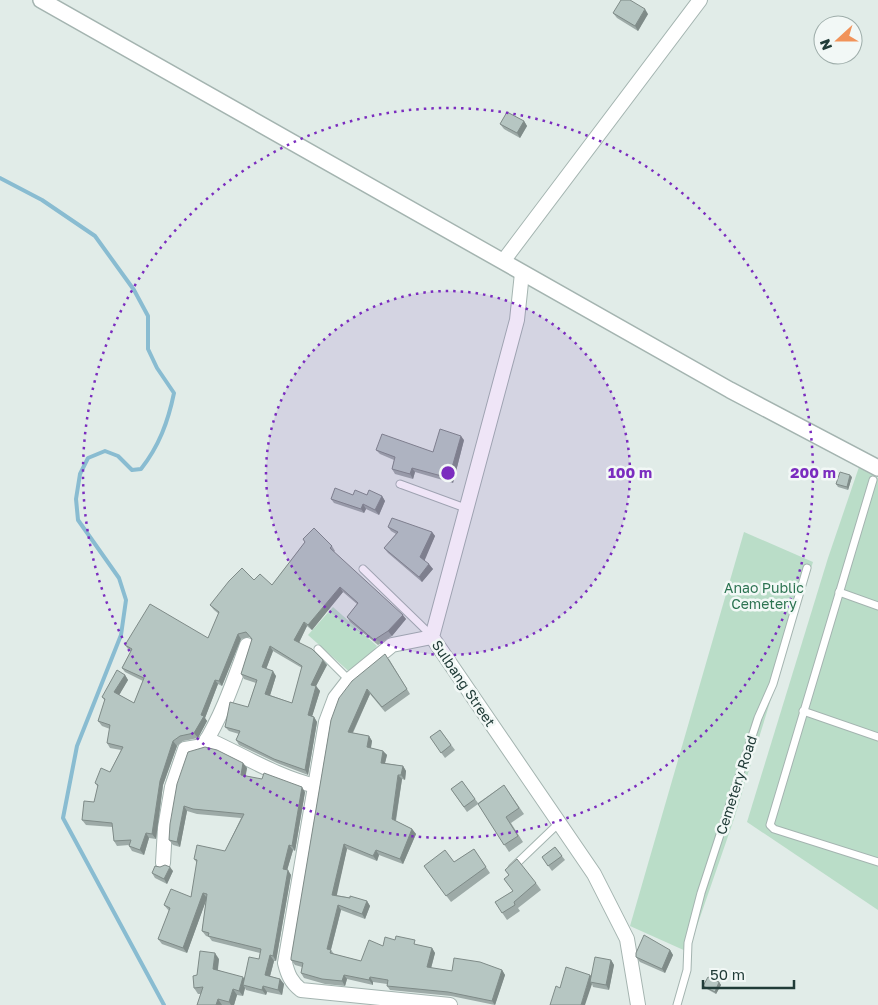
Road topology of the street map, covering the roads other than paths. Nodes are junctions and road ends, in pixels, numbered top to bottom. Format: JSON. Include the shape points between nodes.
{"nodes":[{"id":1,"x":41,"y":0,"type":"edge"},
{"id":2,"x":700,"y":0,"type":"edge"},
{"id":3,"x":504,"y":260,"type":"junction"},
{"id":4,"x":522,"y":272,"type":"junction"},
{"id":5,"x":875,"y":474,"type":"edge"},
{"id":6,"x":400,"y":484,"type":"dead end"},
{"id":7,"x":468,"y":509,"type":"junction"},
{"id":8,"x":807,"y":568,"type":"dead end"},
{"id":9,"x":363,"y":569,"type":"dead end"},
{"id":10,"x":839,"y":592,"type":"junction"},
{"id":11,"x":878,"y":606,"type":"edge"},
{"id":12,"x":432,"y":636,"type":"junction"},
{"id":13,"x":247,"y":645,"type":"dead end"},
{"id":14,"x":318,"y":649,"type":"dead end"},
{"id":15,"x":349,"y":680,"type":"junction"},
{"id":16,"x":803,"y":712,"type":"junction"},
{"id":17,"x":878,"y":737,"type":"edge"},
{"id":18,"x":207,"y":740,"type":"junction"},
{"id":19,"x":316,"y":786,"type":"junction"},
{"id":20,"x":559,"y":823,"type":"junction"},
{"id":21,"x":878,"y":862,"type":"edge"},
{"id":22,"x":163,"y":863,"type":"dead end"},
{"id":23,"x":508,"y":871,"type":"edge"},
{"id":24,"x":450,"y":1005,"type":"edge"},
{"id":25,"x":638,"y":1005,"type":"edge"},
{"id":26,"x":677,"y":1005,"type":"edge"}],
"edges":[{"from":1,"to":3,"type":"street"},
{"from":2,"to":3,"type":"street"},
{"from":3,"to":4,"type":"street"},
{"from":4,"to":5,"type":"street"},
{"from":4,"to":7,"type":"street","name":"Sulbang Street","via":[[517,320]]},
{"from":5,"to":10,"type":"lane"},
{"from":6,"to":7,"type":"lane","via":[[410,484]]},
{"from":7,"to":12,"type":"street","name":"Sulbang Street"},
{"from":8,"to":26,"type":"lane","name":"Cemetery Road","via":[[773,684],[758,718],[701,892],[688,943],[687,970]]},
{"from":9,"to":12,"type":"lane"},
{"from":10,"to":11,"type":"lane"},
{"from":10,"to":16,"type":"lane"},
{"from":12,"to":15,"type":"street","via":[[392,645]]},
{"from":12,"to":20,"type":"street","name":"Sulbang Street"},
{"from":13,"to":18,"type":"street","via":[[223,711]]},
{"from":14,"to":15,"type":"lane"},
{"from":15,"to":19,"type":"street","via":[[335,698],[326,722]]},
{"from":16,"to":17,"type":"lane"},
{"from":16,"to":21,"type":"lane","via":[[770,824],[774,829]]},
{"from":18,"to":19,"type":"street","via":[[291,780]]},
{"from":18,"to":22,"type":"street","via":[[203,746],[185,749],[172,787]]},
{"from":19,"to":24,"type":"street","via":[[285,962],[293,984],[301,990]]},
{"from":20,"to":23,"type":"lane"},
{"from":20,"to":25,"type":"street","name":"Sulbang Street","via":[[594,874],[627,939]]}]}
